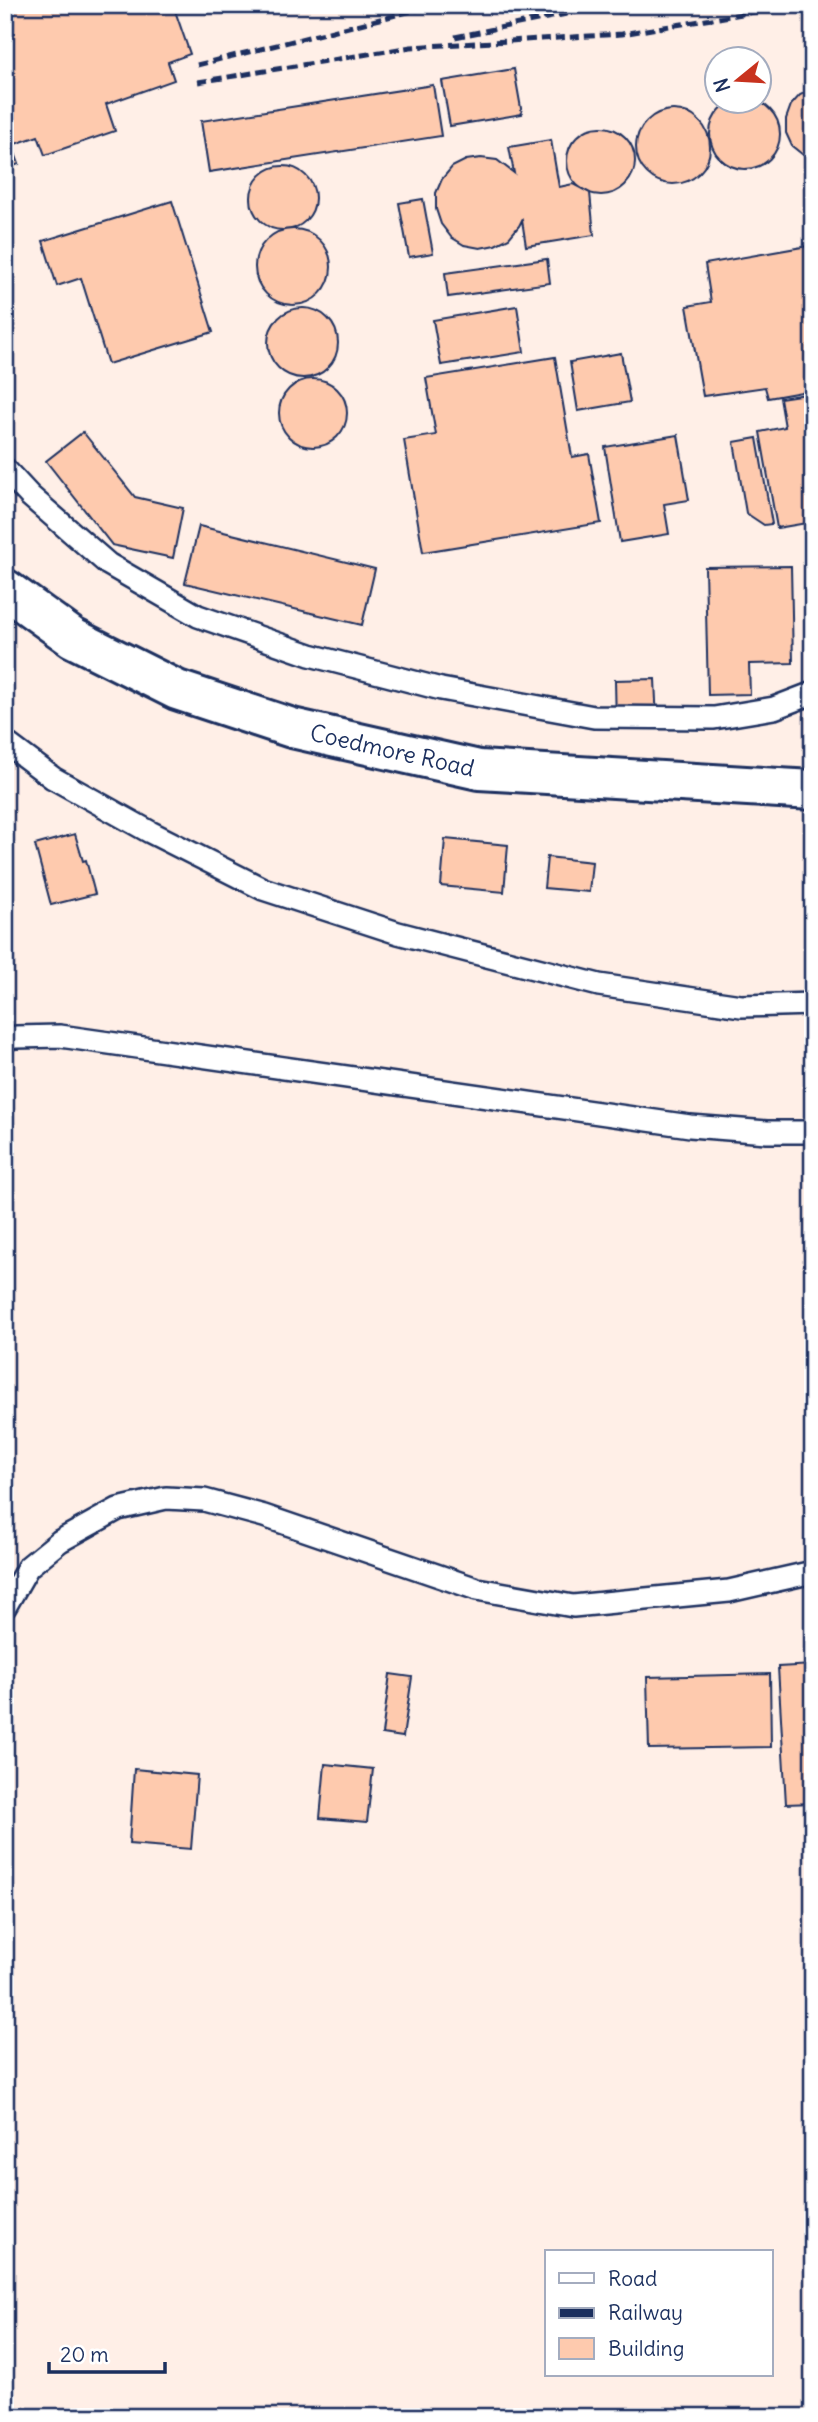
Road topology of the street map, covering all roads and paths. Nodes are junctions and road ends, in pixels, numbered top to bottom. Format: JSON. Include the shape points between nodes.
{"nodes":[{"id":1,"x":5,"y":469,"type":"edge"},
{"id":2,"x":5,"y":589,"type":"edge"},
{"id":3,"x":813,"y":693,"type":"edge"},
{"id":4,"x":5,"y":742,"type":"edge"},
{"id":5,"x":813,"y":790,"type":"edge"},
{"id":6,"x":813,"y":1004,"type":"edge"},
{"id":7,"x":5,"y":1040,"type":"edge"},
{"id":8,"x":813,"y":1132,"type":"edge"},
{"id":9,"x":813,"y":1572,"type":"edge"},
{"id":10,"x":5,"y":1607,"type":"edge"}],
"edges":[{"from":1,"to":3,"type":"lane","via":[[108,565],[198,616],[310,655],[441,689],[594,717],[714,718],[774,708]]},
{"from":2,"to":5,"type":"street","name":"Coedmore Road","via":[[73,638],[166,684],[292,728],[479,769]]},
{"from":4,"to":6,"type":"lane","via":[[53,778],[263,889],[398,933],[599,985],[741,1006]]},
{"from":7,"to":8,"type":"lane","via":[[60,1035],[690,1126]]},
{"from":9,"to":10,"type":"lane","via":[[729,1591],[573,1606],[477,1589],[264,1516],[204,1500],[166,1498],[118,1509],[60,1541],[28,1567]]}]}
